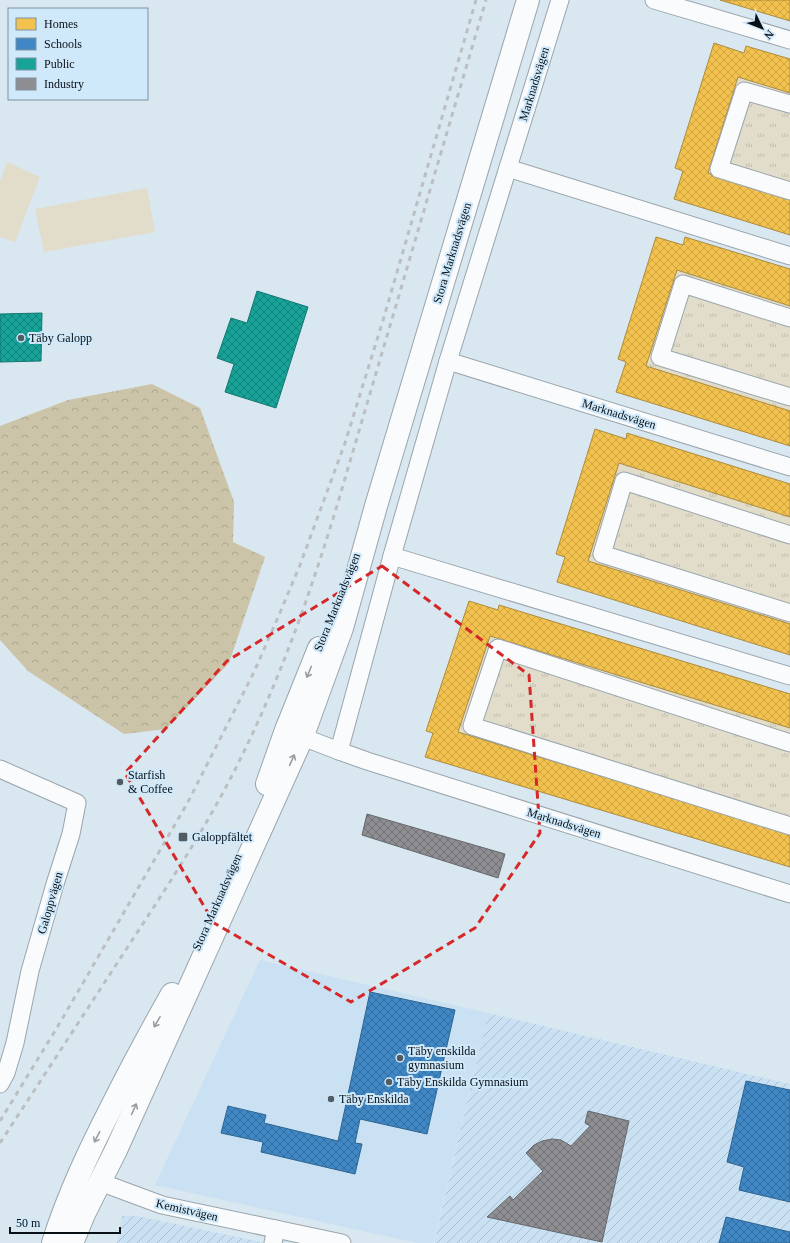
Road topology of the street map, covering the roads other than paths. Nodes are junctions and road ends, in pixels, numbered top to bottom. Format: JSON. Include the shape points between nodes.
{"nodes":[{"id":1,"x":528,"y":0,"type":"edge"},
{"id":2,"x":560,"y":0,"type":"edge"},
{"id":3,"x":654,"y":0,"type":"edge"},
{"id":4,"x":790,"y":40,"type":"edge"},
{"id":5,"x":790,"y":104,"type":"edge"},
{"id":6,"x":508,"y":168,"type":"junction"},
{"id":7,"x":790,"y":191,"type":"edge"},
{"id":8,"x":790,"y":256,"type":"edge"},
{"id":9,"x":790,"y":318,"type":"edge"},
{"id":10,"x":448,"y":361,"type":"junction"},
{"id":11,"x":790,"y":397,"type":"edge"},
{"id":12,"x":790,"y":467,"type":"edge"},
{"id":13,"x":790,"y":535,"type":"edge"},
{"id":14,"x":392,"y":556,"type":"junction"},
{"id":15,"x":790,"y":613,"type":"edge"},
{"id":16,"x":790,"y":676,"type":"edge"},
{"id":17,"x":294,"y":734,"type":"junction"},
{"id":18,"x":790,"y":743,"type":"edge"},
{"id":19,"x":339,"y":752,"type":"junction"},
{"id":20,"x":0,"y":769,"type":"edge"},
{"id":21,"x":790,"y":826,"type":"edge"},
{"id":22,"x":790,"y":894,"type":"edge"},
{"id":23,"x":0,"y":1084,"type":"edge"},
{"id":24,"x":78,"y":1176,"type":"junction"},
{"id":25,"x":100,"y":1182,"type":"junction"},
{"id":26,"x":274,"y":1236,"type":"edge"},
{"id":27,"x":53,"y":1243,"type":"edge"},
{"id":28,"x":72,"y":1243,"type":"edge"},
{"id":29,"x":342,"y":1243,"type":"edge"}],
"edges":[{"from":1,"to":17,"type":"street","name":"Stora Marknadsvägen","via":[[376,506]]},
{"from":2,"to":6,"type":"street","name":"Marknadsvägen"},
{"from":3,"to":4,"type":"street"},
{"from":5,"to":7,"type":"street","via":[[744,91],[719,169]]},
{"from":6,"to":8,"type":"street"},
{"from":6,"to":10,"type":"street","name":"Marknadsvägen"},
{"from":9,"to":11,"type":"street","via":[[683,284],[660,357]]},
{"from":10,"to":12,"type":"street","name":"Marknadsvägen"},
{"from":10,"to":14,"type":"street","name":"Marknadsvägen"},
{"from":13,"to":15,"type":"street","via":[[624,481],[602,554]]},
{"from":14,"to":16,"type":"street"},
{"from":14,"to":19,"type":"street","name":"Marknadsvägen"},
{"from":17,"to":19,"type":"street","name":"Marknadsvägen"},
{"from":17,"to":24,"type":"street","name":"Stora Marknadsvägen","one_way":true,"via":[[194,956],[144,1044]]},
{"from":25,"to":17,"type":"street","name":"Stora Marknadsvägen","one_way":true},
{"from":18,"to":21,"type":"street","via":[[498,648],[472,726]]},
{"from":19,"to":22,"type":"street","name":"Marknadsvägen"},
{"from":20,"to":23,"type":"street","name":"Galoppvägen","via":[[77,803],[71,834],[30,971],[15,1043]]},
{"from":24,"to":25,"type":"street"},
{"from":24,"to":27,"type":"street","name":"Stora Marknadsvägen"},
{"from":25,"to":26,"type":"street","name":"Kemistvägen","via":[[162,1205]]},
{"from":25,"to":28,"type":"street","name":"Stora Marknadsvägen"},
{"from":26,"to":29,"type":"street","name":"Kemistvägen"}]}
